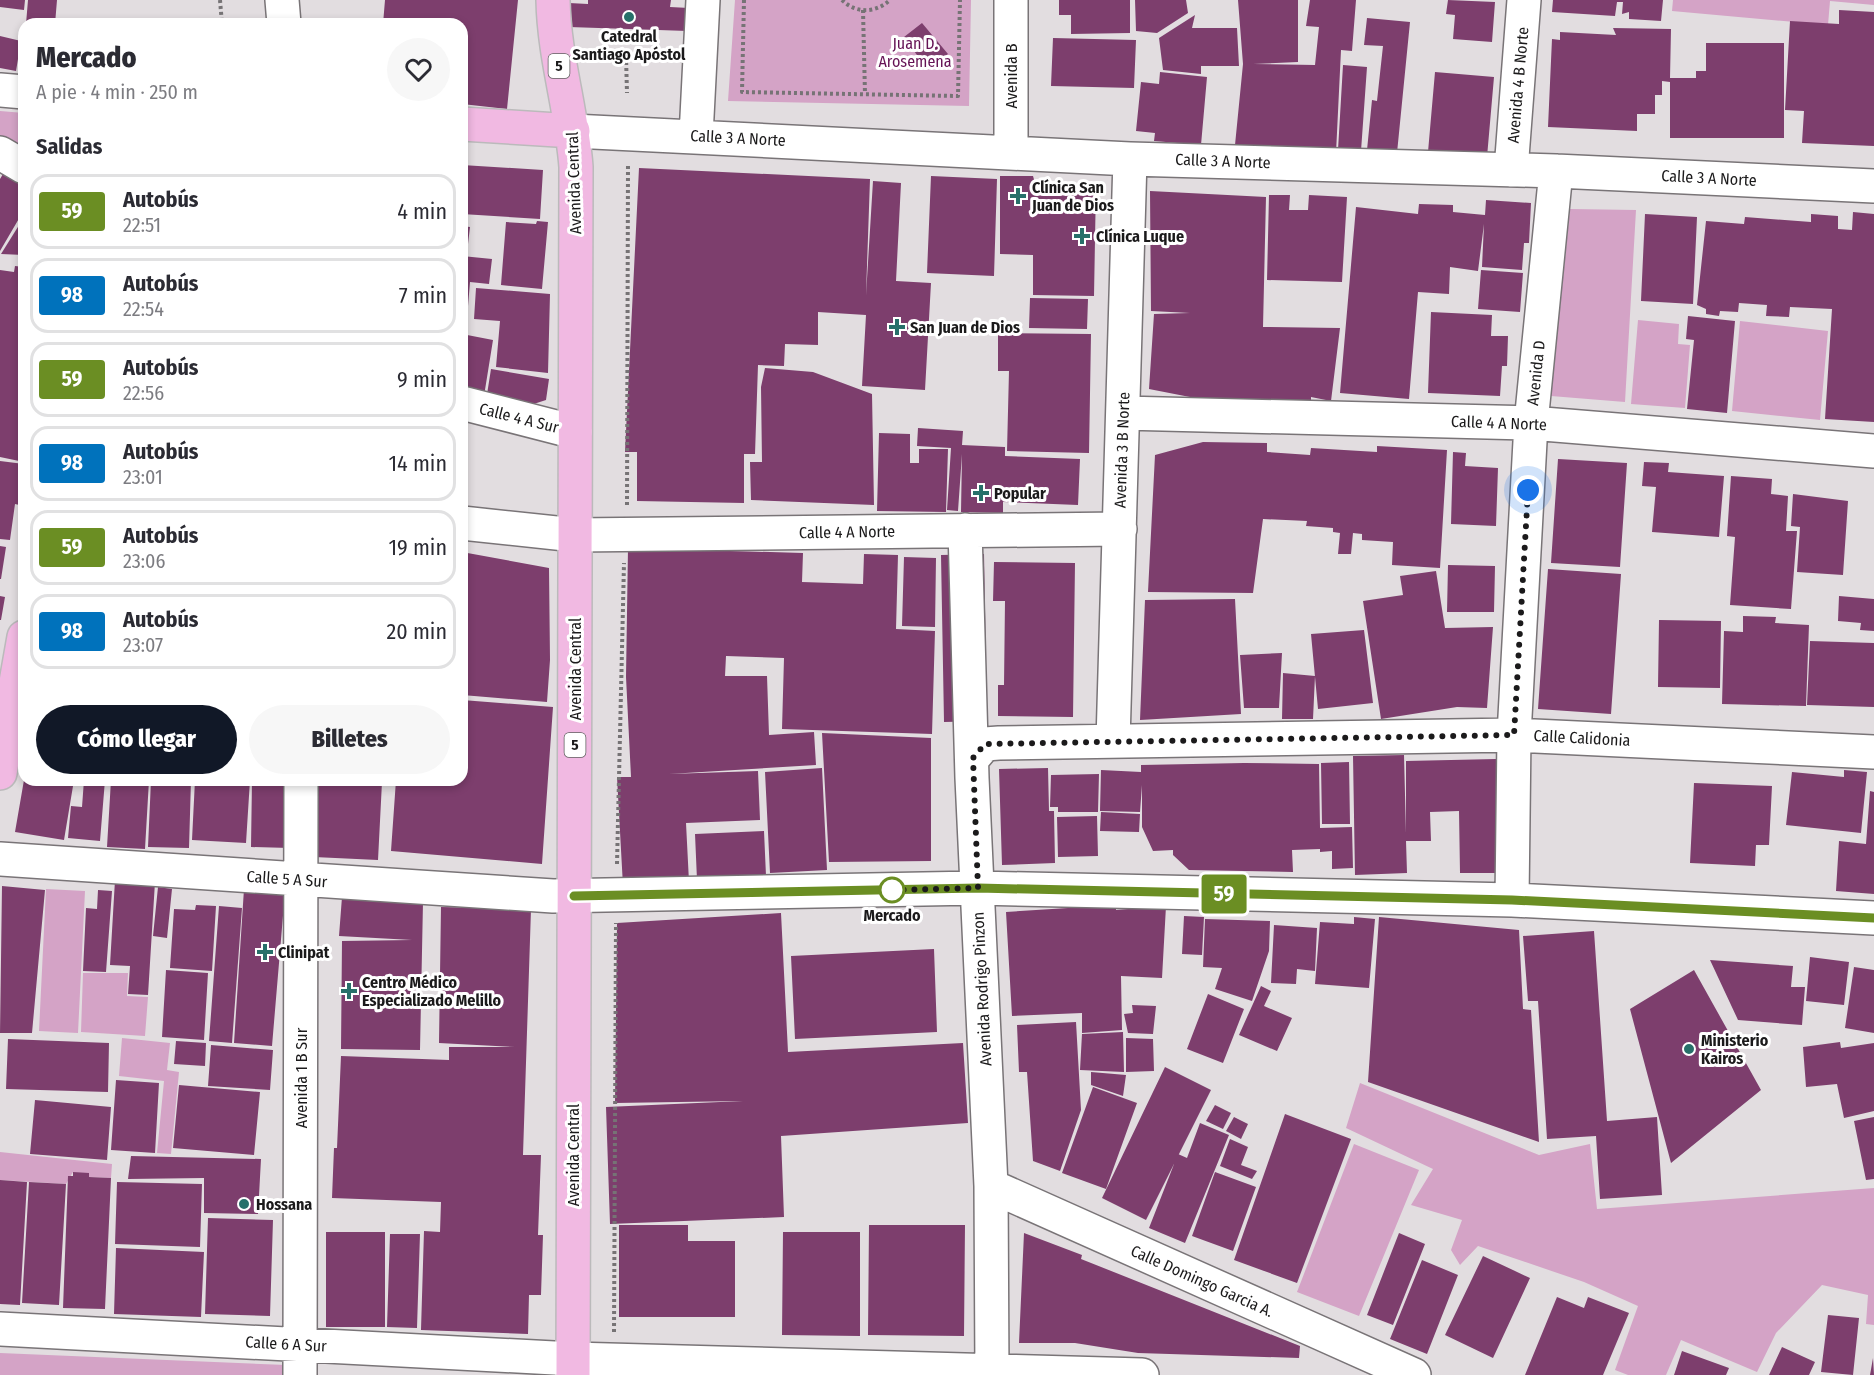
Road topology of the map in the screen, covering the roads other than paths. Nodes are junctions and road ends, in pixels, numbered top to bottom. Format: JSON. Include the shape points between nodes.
{"nodes":[{"id":1,"x":282,"y":0,"type":"edge"},
{"id":2,"x":553,"y":0,"type":"edge"},
{"id":3,"x":703,"y":0,"type":"edge"},
{"id":4,"x":1011,"y":0,"type":"edge"},
{"id":5,"x":1524,"y":0,"type":"edge"},
{"id":6,"x":284,"y":18,"type":"edge"},
{"id":7,"x":0,"y":90,"type":"edge"},
{"id":8,"x":18,"y":92,"type":"edge"},
{"id":9,"x":468,"y":125,"type":"edge"},
{"id":10,"x":696,"y":136,"type":"junction"},
{"id":11,"x":566,"y":141,"type":"junction"},
{"id":12,"x":1011,"y":152,"type":"junction"},
{"id":13,"x":0,"y":153,"type":"edge"},
{"id":14,"x":1130,"y":159,"type":"junction"},
{"id":15,"x":18,"y":164,"type":"edge"},
{"id":16,"x":1511,"y":170,"type":"junction"},
{"id":17,"x":1556,"y":171,"type":"junction"},
{"id":18,"x":1874,"y":186,"type":"edge"},
{"id":19,"x":468,"y":405,"type":"edge"},
{"id":20,"x":1123,"y":413,"type":"junction"},
{"id":21,"x":1531,"y":423,"type":"junction"},
{"id":22,"x":575,"y":432,"type":"junction"},
{"id":23,"x":1874,"y":451,"type":"edge"},
{"id":24,"x":468,"y":524,"type":"edge"},
{"id":25,"x":1120,"y":529,"type":"junction"},
{"id":26,"x":965,"y":530,"type":"junction"},
{"id":27,"x":575,"y":535,"type":"junction"},
{"id":28,"x":18,"y":677,"type":"edge"},
{"id":29,"x":1514,"y":735,"type":"junction"},
{"id":30,"x":1113,"y":741,"type":"junction"},
{"id":31,"x":1874,"y":752,"type":"edge"},
{"id":32,"x":973,"y":758,"type":"junction"},
{"id":33,"x":0,"y":773,"type":"edge"},
{"id":34,"x":301,"y":786,"type":"edge"},
{"id":35,"x":0,"y":859,"type":"edge"},
{"id":36,"x":301,"y":879,"type":"junction"},
{"id":37,"x":978,"y":888,"type":"junction"},
{"id":38,"x":574,"y":896,"type":"junction"},
{"id":39,"x":1512,"y":900,"type":"junction"},
{"id":40,"x":1874,"y":918,"type":"edge"},
{"id":41,"x":991,"y":1186,"type":"junction"},
{"id":42,"x":0,"y":1329,"type":"edge"},
{"id":43,"x":300,"y":1360,"type":"edge"},
{"id":44,"x":573,"y":1367,"type":"edge"},
{"id":45,"x":992,"y":1373,"type":"edge"},
{"id":46,"x":1142,"y":1375,"type":"edge"},
{"id":47,"x":1414,"y":1375,"type":"edge"}],
"edges":[{"from":1,"to":6,"type":"street"},
{"from":2,"to":11,"type":"main road","name":"Avenida Central","number":"5"},
{"from":3,"to":10,"type":"street"},
{"from":4,"to":12,"type":"street","name":"Avenida B"},
{"from":5,"to":16,"type":"street","name":"Avenida 4 B Norte"},
{"from":7,"to":8,"type":"street"},
{"from":9,"to":11,"type":"main road"},
{"from":10,"to":11,"type":"street","name":"Calle 3 A Norte"},
{"from":10,"to":12,"type":"street","name":"Calle 3 A Norte"},
{"from":11,"to":22,"type":"main road","name":"Avenida Central","number":"5"},
{"from":12,"to":14,"type":"street","name":"Calle 3 A Norte"},
{"from":13,"to":15,"type":"street"},
{"from":14,"to":16,"type":"street","name":"Calle 3 A Norte"},
{"from":14,"to":20,"type":"street","name":"Avenida 3 B Norte"},
{"from":16,"to":17,"type":"street","name":"Calle 3 A Norte"},
{"from":17,"to":18,"type":"street","name":"Calle 3 A Norte"},
{"from":17,"to":21,"type":"street","name":"Avenida D"},
{"from":19,"to":22,"type":"street","name":"Calle 4 A Sur"},
{"from":20,"to":21,"type":"street","name":"Calle 4 A Norte"},
{"from":20,"to":25,"type":"street","name":"Avenida 3 B Norte"},
{"from":21,"to":23,"type":"street","name":"Calle 4 A Norte"},
{"from":21,"to":29,"type":"street","name":"Avenida D"},
{"from":22,"to":27,"type":"main road","name":"Avenida Central","number":"5"},
{"from":24,"to":27,"type":"street"},
{"from":25,"to":26,"type":"street","name":"Calle 4 A Norte"},
{"from":25,"to":30,"type":"street","name":"Avenida 3 B Norte"},
{"from":26,"to":27,"type":"street","name":"Calle 4 A Norte"},
{"from":26,"to":32,"type":"street","name":"Avenida Rodrigo Pinzon"},
{"from":27,"to":38,"type":"main road","name":"Avenida Central","number":"5"},
{"from":28,"to":33,"type":"main road"},
{"from":29,"to":30,"type":"street","name":"Calle Calidonia"},
{"from":29,"to":31,"type":"street","name":"Calle Calidonia"},
{"from":29,"to":39,"type":"street","name":"Avenida D"},
{"from":30,"to":32,"type":"street","name":"Calle Calidonia","via":[[985,744]]},
{"from":32,"to":37,"type":"street","name":"Avenida Rodrigo Pinzon"},
{"from":34,"to":36,"type":"street","name":"Avenida 1 B Sur"},
{"from":35,"to":36,"type":"street","name":"Calle 5 A Sur"},
{"from":36,"to":38,"type":"street","name":"Calle 5 A Sur"},
{"from":36,"to":43,"type":"street","name":"Avenida 1 B Sur"},
{"from":37,"to":38,"type":"street","name":"Calle 5 A Sur"},
{"from":37,"to":39,"type":"street","name":"Calle 5 A Sur"},
{"from":37,"to":41,"type":"street","name":"Avenida Rodrigo Pinzon"},
{"from":38,"to":44,"type":"main road","name":"Avenida Central","number":"5"},
{"from":39,"to":40,"type":"street","name":"Calle 5 A Sur"},
{"from":41,"to":45,"type":"street","name":"Avenida Rodrigo Pinzon"},
{"from":41,"to":47,"type":"street","name":"Calle Domingo Garcia A."},
{"from":42,"to":43,"type":"street","name":"Calle 6 A Sur"},
{"from":43,"to":44,"type":"street","name":"Calle 6 A Sur"},
{"from":44,"to":45,"type":"street","via":[[613,1360]]},
{"from":45,"to":46,"type":"street"}]}
